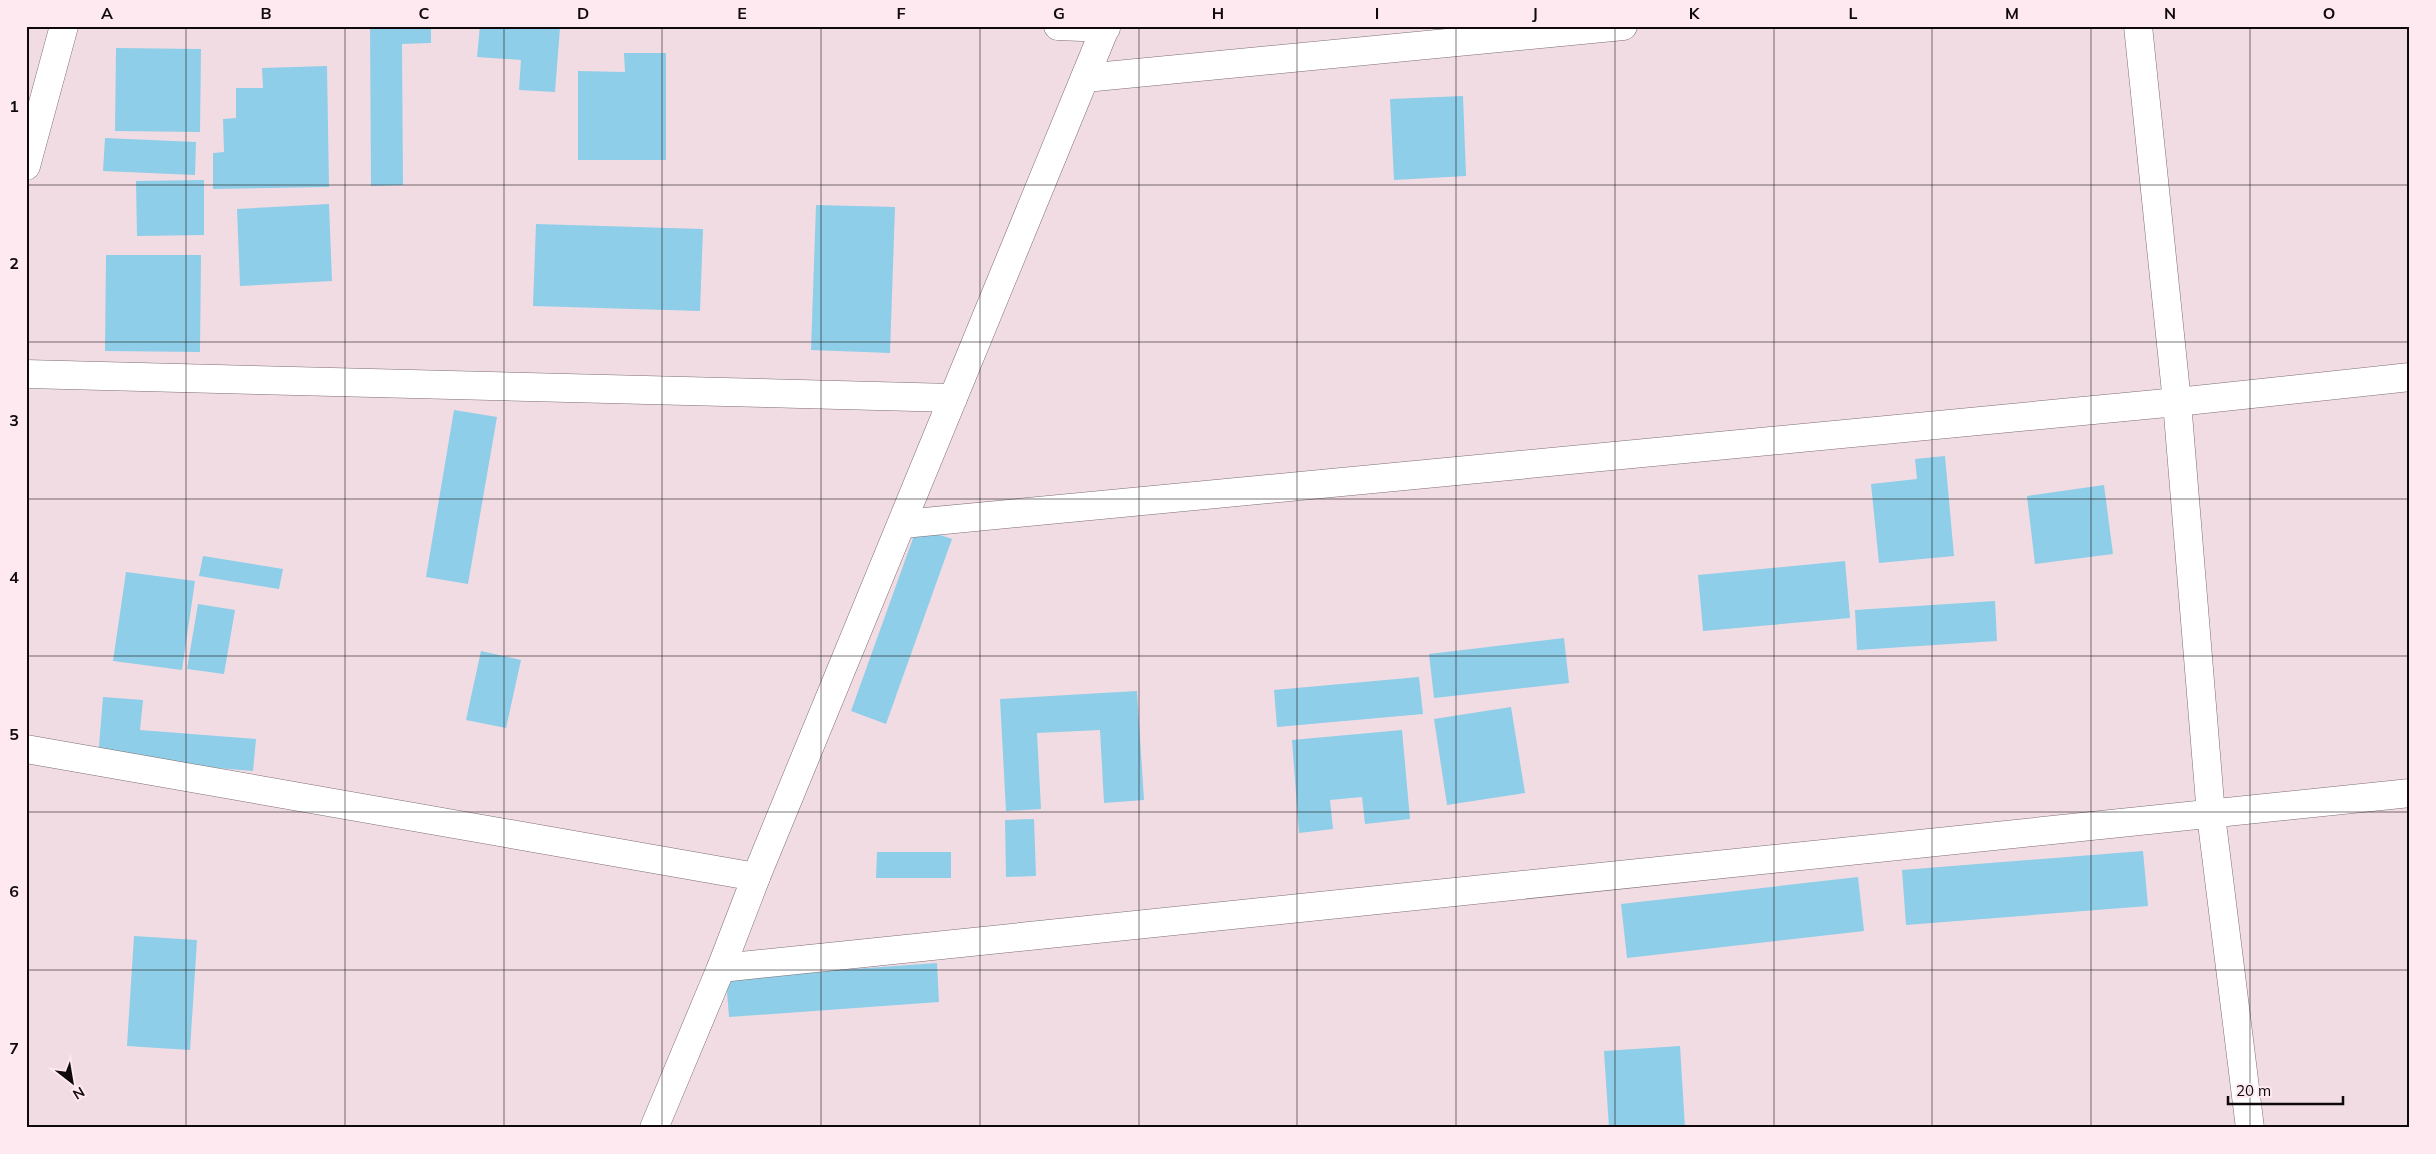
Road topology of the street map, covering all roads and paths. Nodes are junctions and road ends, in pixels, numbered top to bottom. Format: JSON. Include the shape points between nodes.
{"nodes":[{"id":1,"x":64,"y":26,"type":"edge"},
{"id":2,"x":1058,"y":26,"type":"edge"},
{"id":3,"x":1623,"y":26,"type":"edge"},
{"id":4,"x":2138,"y":26,"type":"edge"},
{"id":5,"x":1106,"y":27,"type":"edge"},
{"id":6,"x":1085,"y":78,"type":"junction"},
{"id":7,"x":26,"y":166,"type":"edge"},
{"id":8,"x":26,"y":374,"type":"edge"},
{"id":9,"x":2410,"y":377,"type":"edge"},
{"id":10,"x":953,"y":398,"type":"junction"},
{"id":11,"x":2177,"y":402,"type":"junction"},
{"id":12,"x":903,"y":524,"type":"junction"},
{"id":13,"x":26,"y":749,"type":"edge"},
{"id":14,"x":2410,"y":793,"type":"edge"},
{"id":15,"x":2211,"y":815,"type":"junction"},
{"id":16,"x":756,"y":877,"type":"junction"},
{"id":17,"x":721,"y":968,"type":"junction"},
{"id":18,"x":654,"y":1128,"type":"edge"},
{"id":19,"x":2250,"y":1128,"type":"edge"}],
"edges":[{"from":1,"to":7,"type":"street"},
{"from":2,"to":5,"type":"street"},
{"from":3,"to":6,"type":"street"},
{"from":4,"to":11,"type":"street"},
{"from":5,"to":6,"type":"street"},
{"from":6,"to":10,"type":"street"},
{"from":8,"to":10,"type":"street"},
{"from":9,"to":11,"type":"street"},
{"from":10,"to":12,"type":"street"},
{"from":11,"to":12,"type":"street"},
{"from":11,"to":15,"type":"street"},
{"from":12,"to":16,"type":"street"},
{"from":13,"to":16,"type":"street"},
{"from":14,"to":15,"type":"street"},
{"from":15,"to":17,"type":"street"},
{"from":15,"to":19,"type":"street"},
{"from":16,"to":17,"type":"street"},
{"from":17,"to":18,"type":"street"}]}
